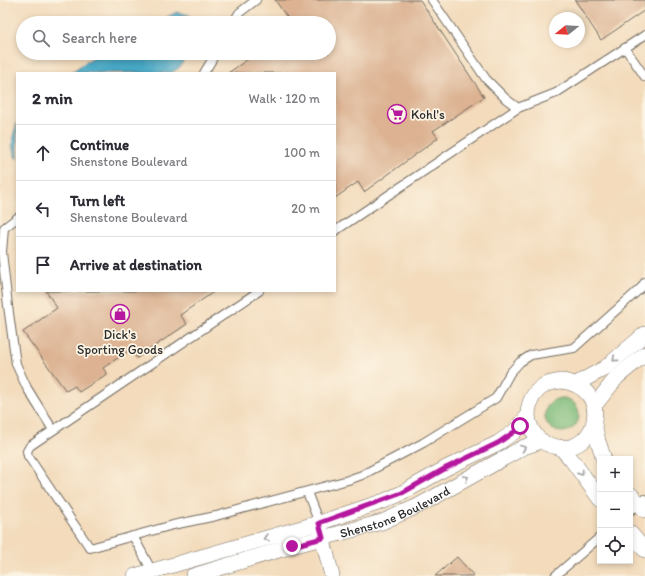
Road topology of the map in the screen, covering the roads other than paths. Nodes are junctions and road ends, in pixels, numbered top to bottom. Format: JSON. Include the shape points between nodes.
{"nodes":[{"id":1,"x":256,"y":0,"type":"edge"},
{"id":2,"x":432,"y":0,"type":"edge"},
{"id":3,"x":237,"y":16,"type":"edge"},
{"id":4,"x":645,"y":35,"type":"edge"},
{"id":5,"x":625,"y":48,"type":"junction"},
{"id":6,"x":212,"y":60,"type":"edge"},
{"id":7,"x":205,"y":72,"type":"edge"},
{"id":8,"x":645,"y":77,"type":"edge"},
{"id":9,"x":518,"y":108,"type":"junction"},
{"id":10,"x":16,"y":219,"type":"edge"},
{"id":11,"x":336,"y":231,"type":"edge"},
{"id":12,"x":645,"y":282,"type":"edge"},
{"id":13,"x":258,"y":292,"type":"edge"},
{"id":14,"x":645,"y":334,"type":"edge"},
{"id":15,"x":645,"y":354,"type":"edge"},
{"id":16,"x":576,"y":384,"type":"junction"},
{"id":17,"x":594,"y":406,"type":"junction"},
{"id":18,"x":527,"y":417,"type":"junction"},
{"id":19,"x":594,"y":424,"type":"junction"},
{"id":20,"x":53,"y":430,"type":"junction"},
{"id":21,"x":542,"y":441,"type":"junction"},
{"id":22,"x":561,"y":448,"type":"junction"},
{"id":23,"x":603,"y":456,"type":"edge"},
{"id":24,"x":307,"y":492,"type":"junction"},
{"id":25,"x":597,"y":495,"type":"edge"},
{"id":26,"x":319,"y":523,"type":"junction"},
{"id":27,"x":134,"y":536,"type":"junction"},
{"id":28,"x":633,"y":536,"type":"edge"},
{"id":29,"x":323,"y":538,"type":"junction"},
{"id":30,"x":597,"y":540,"type":"edge"},
{"id":31,"x":645,"y":550,"type":"edge"},
{"id":32,"x":153,"y":574,"type":"edge"},
{"id":33,"x":135,"y":576,"type":"edge"},
{"id":34,"x":193,"y":576,"type":"edge"},
{"id":35,"x":332,"y":576,"type":"edge"},
{"id":36,"x":555,"y":576,"type":"edge"}],
"edges":[{"from":1,"to":3,"type":"lane"},
{"from":2,"to":9,"type":"lane","via":[[486,79]]},
{"from":4,"to":5,"type":"lane"},
{"from":5,"to":8,"type":"lane"},
{"from":5,"to":9,"type":"lane","via":[[556,92]]},
{"from":6,"to":7,"type":"lane"},
{"from":9,"to":11,"type":"lane"},
{"from":10,"to":20,"type":"lane","via":[[4,228],[2,252],[16,364],[27,388]]},
{"from":12,"to":24,"type":"lane","via":[[574,348],[531,355],[520,362],[510,372],[496,398],[470,415],[362,475]]},
{"from":13,"to":20,"type":"lane"},
{"from":14,"to":16,"type":"street","one_way":true,"via":[[605,368]]},
{"from":15,"to":17,"type":"street","via":[[618,377]]},
{"from":16,"to":17,"type":"street","via":[[590,396]]},
{"from":16,"to":18,"type":"street","via":[[561,381],[542,387],[533,398]]},
{"from":17,"to":19,"type":"street"},
{"from":18,"to":21,"type":"street","via":[[533,431]]},
{"from":18,"to":26,"type":"street","name":"Shenstone Boulevard","via":[[514,432],[498,443],[402,493]]},
{"from":19,"to":22,"type":"street","via":[[583,440],[572,447]]},
{"from":19,"to":23,"type":"street"},
{"from":20,"to":27,"type":"lane","via":[[30,446],[28,456],[90,548]]},
{"from":21,"to":22,"type":"street"},
{"from":29,"to":21,"type":"street","name":"Shenstone Boulevard","one_way":true,"via":[[382,522],[410,510],[506,456]]},
{"from":22,"to":25,"type":"street","one_way":true},
{"from":24,"to":26,"type":"lane"},
{"from":24,"to":27,"type":"lane"},
{"from":26,"to":29,"type":"street"},
{"from":26,"to":32,"type":"street","name":"Shenstone Boulevard","one_way":true},
{"from":27,"to":32,"type":"lane"},
{"from":28,"to":31,"type":"street"},
{"from":29,"to":34,"type":"street","name":"Shenstone Boulevard"},
{"from":29,"to":35,"type":"street"},
{"from":30,"to":36,"type":"lane"},
{"from":32,"to":33,"type":"street","name":"Shenstone Boulevard"}]}
